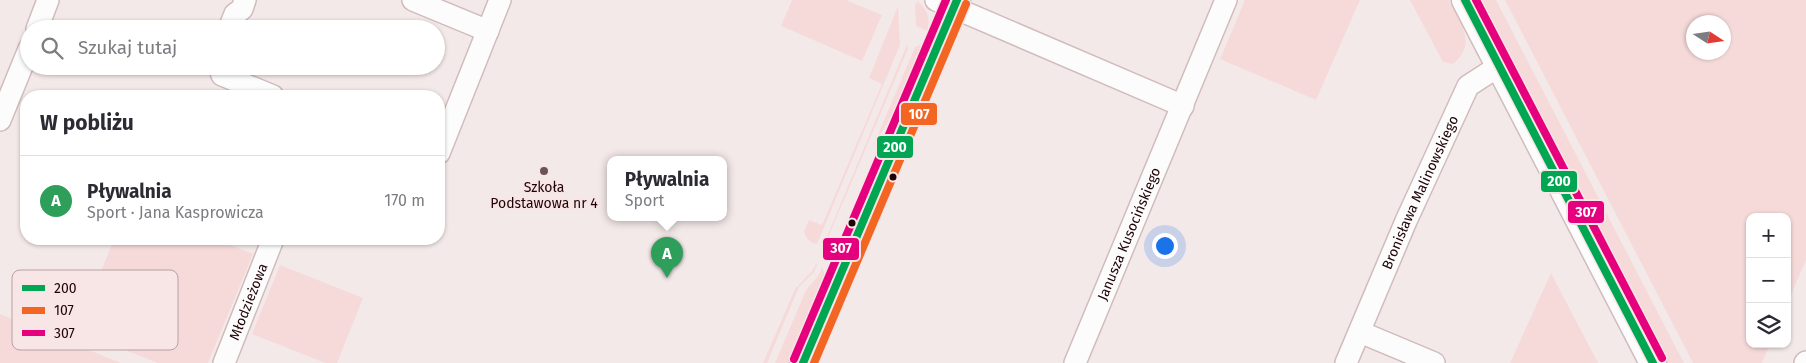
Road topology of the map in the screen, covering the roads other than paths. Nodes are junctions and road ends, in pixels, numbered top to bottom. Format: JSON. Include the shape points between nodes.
{"nodes":[{"id":1,"x":48,"y":0,"type":"edge"},
{"id":2,"x":413,"y":0,"type":"edge"},
{"id":3,"x":500,"y":0,"type":"edge"},
{"id":4,"x":1226,"y":0,"type":"edge"},
{"id":5,"x":1465,"y":0,"type":"edge"},
{"id":6,"x":949,"y":2,"type":"edge"},
{"id":7,"x":40,"y":20,"type":"edge"},
{"id":8,"x":488,"y":30,"type":"junction"},
{"id":9,"x":1499,"y":66,"type":"junction"},
{"id":10,"x":20,"y":71,"type":"edge"},
{"id":11,"x":222,"y":75,"type":"edge"},
{"id":12,"x":258,"y":90,"type":"edge"},
{"id":13,"x":1183,"y":106,"type":"junction"},
{"id":14,"x":0,"y":120,"type":"edge"},
{"id":15,"x":445,"y":138,"type":"edge"},
{"id":16,"x":271,"y":245,"type":"edge"},
{"id":17,"x":1360,"y":332,"type":"junction"},
{"id":18,"x":224,"y":363,"type":"edge"},
{"id":19,"x":803,"y":363,"type":"edge"},
{"id":20,"x":1075,"y":363,"type":"edge"},
{"id":21,"x":1346,"y":363,"type":"edge"},
{"id":22,"x":1434,"y":363,"type":"edge"},
{"id":23,"x":1653,"y":363,"type":"edge"}],
"edges":[{"from":1,"to":7,"type":"street"},
{"from":2,"to":8,"type":"street"},
{"from":3,"to":8,"type":"street"},
{"from":4,"to":13,"type":"street","name":"Janusza Kusocińskiego"},
{"from":5,"to":9,"type":"street"},
{"from":6,"to":13,"type":"street"},
{"from":6,"to":19,"type":"street"},
{"from":8,"to":15,"type":"street"},
{"from":9,"to":17,"type":"street","name":"Bronisława Malinowskiego","via":[[1468,86],[1406,220]]},
{"from":9,"to":23,"type":"street"},
{"from":10,"to":14,"type":"street"},
{"from":11,"to":12,"type":"street"},
{"from":13,"to":20,"type":"street","name":"Janusza Kusocińskiego"},
{"from":16,"to":18,"type":"street","name":"Młodzieżowa"},
{"from":17,"to":21,"type":"street","name":"Bronisława Malinowskiego"},
{"from":17,"to":22,"type":"street"}]}
